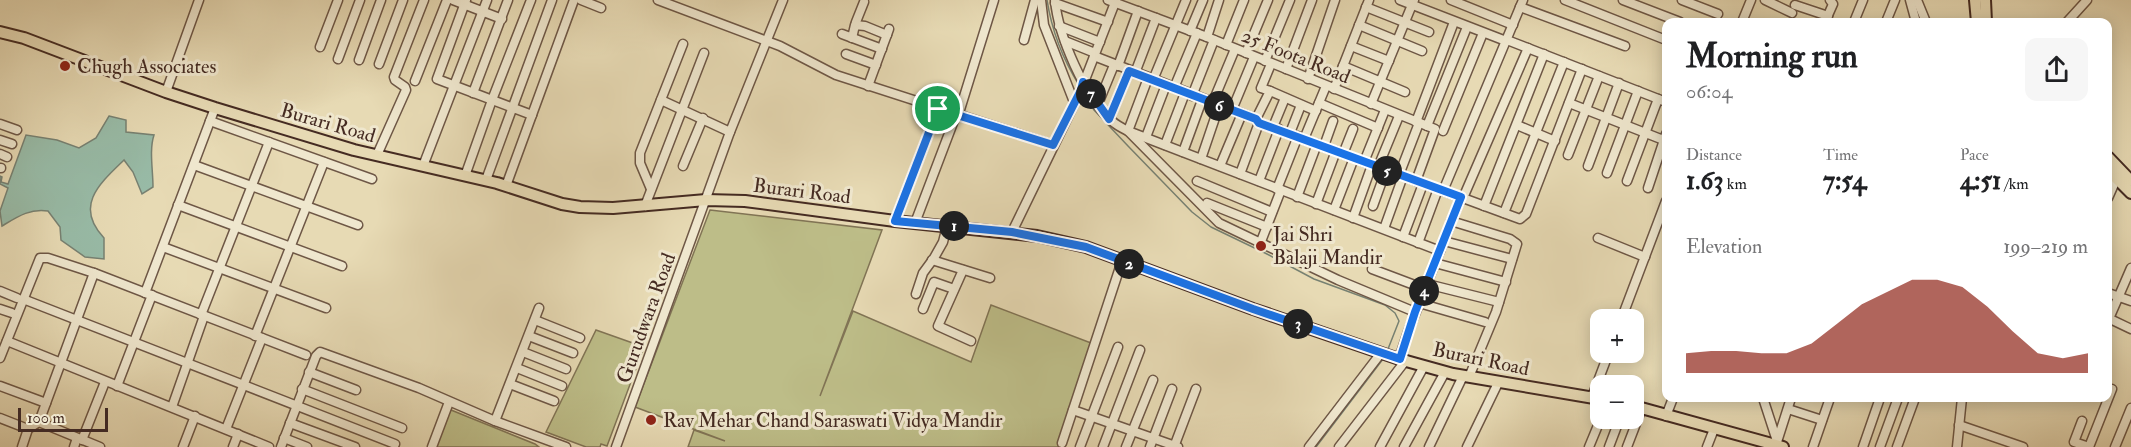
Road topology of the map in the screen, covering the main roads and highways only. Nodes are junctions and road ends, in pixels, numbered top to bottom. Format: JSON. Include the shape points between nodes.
{"nodes":[{"id":1,"x":1975,"y":0,"type":"edge"},
{"id":2,"x":1985,"y":0,"type":"edge"},
{"id":3,"x":1977,"y":18,"type":"edge"},
{"id":4,"x":1986,"y":18,"type":"edge"},
{"id":5,"x":0,"y":32,"type":"edge"},
{"id":6,"x":2115,"y":173,"type":"edge"},
{"id":7,"x":2131,"y":181,"type":"edge"},
{"id":8,"x":2131,"y":193,"type":"edge"},
{"id":9,"x":1590,"y":397,"type":"edge"},
{"id":10,"x":1644,"y":409,"type":"edge"},
{"id":11,"x":1778,"y":444,"type":"edge"}],
"edges":[{"from":1,"to":3,"type":"main road"},
{"from":2,"to":4,"type":"main road"},
{"from":5,"to":9,"type":"main road","name":"Burari Road","via":[[215,108],[580,207],[706,200],[761,203],[1063,241],[1393,357],[1466,377]]},
{"from":6,"to":7,"type":"main road"},
{"from":6,"to":8,"type":"main road"},
{"from":10,"to":11,"type":"main road"}]}
